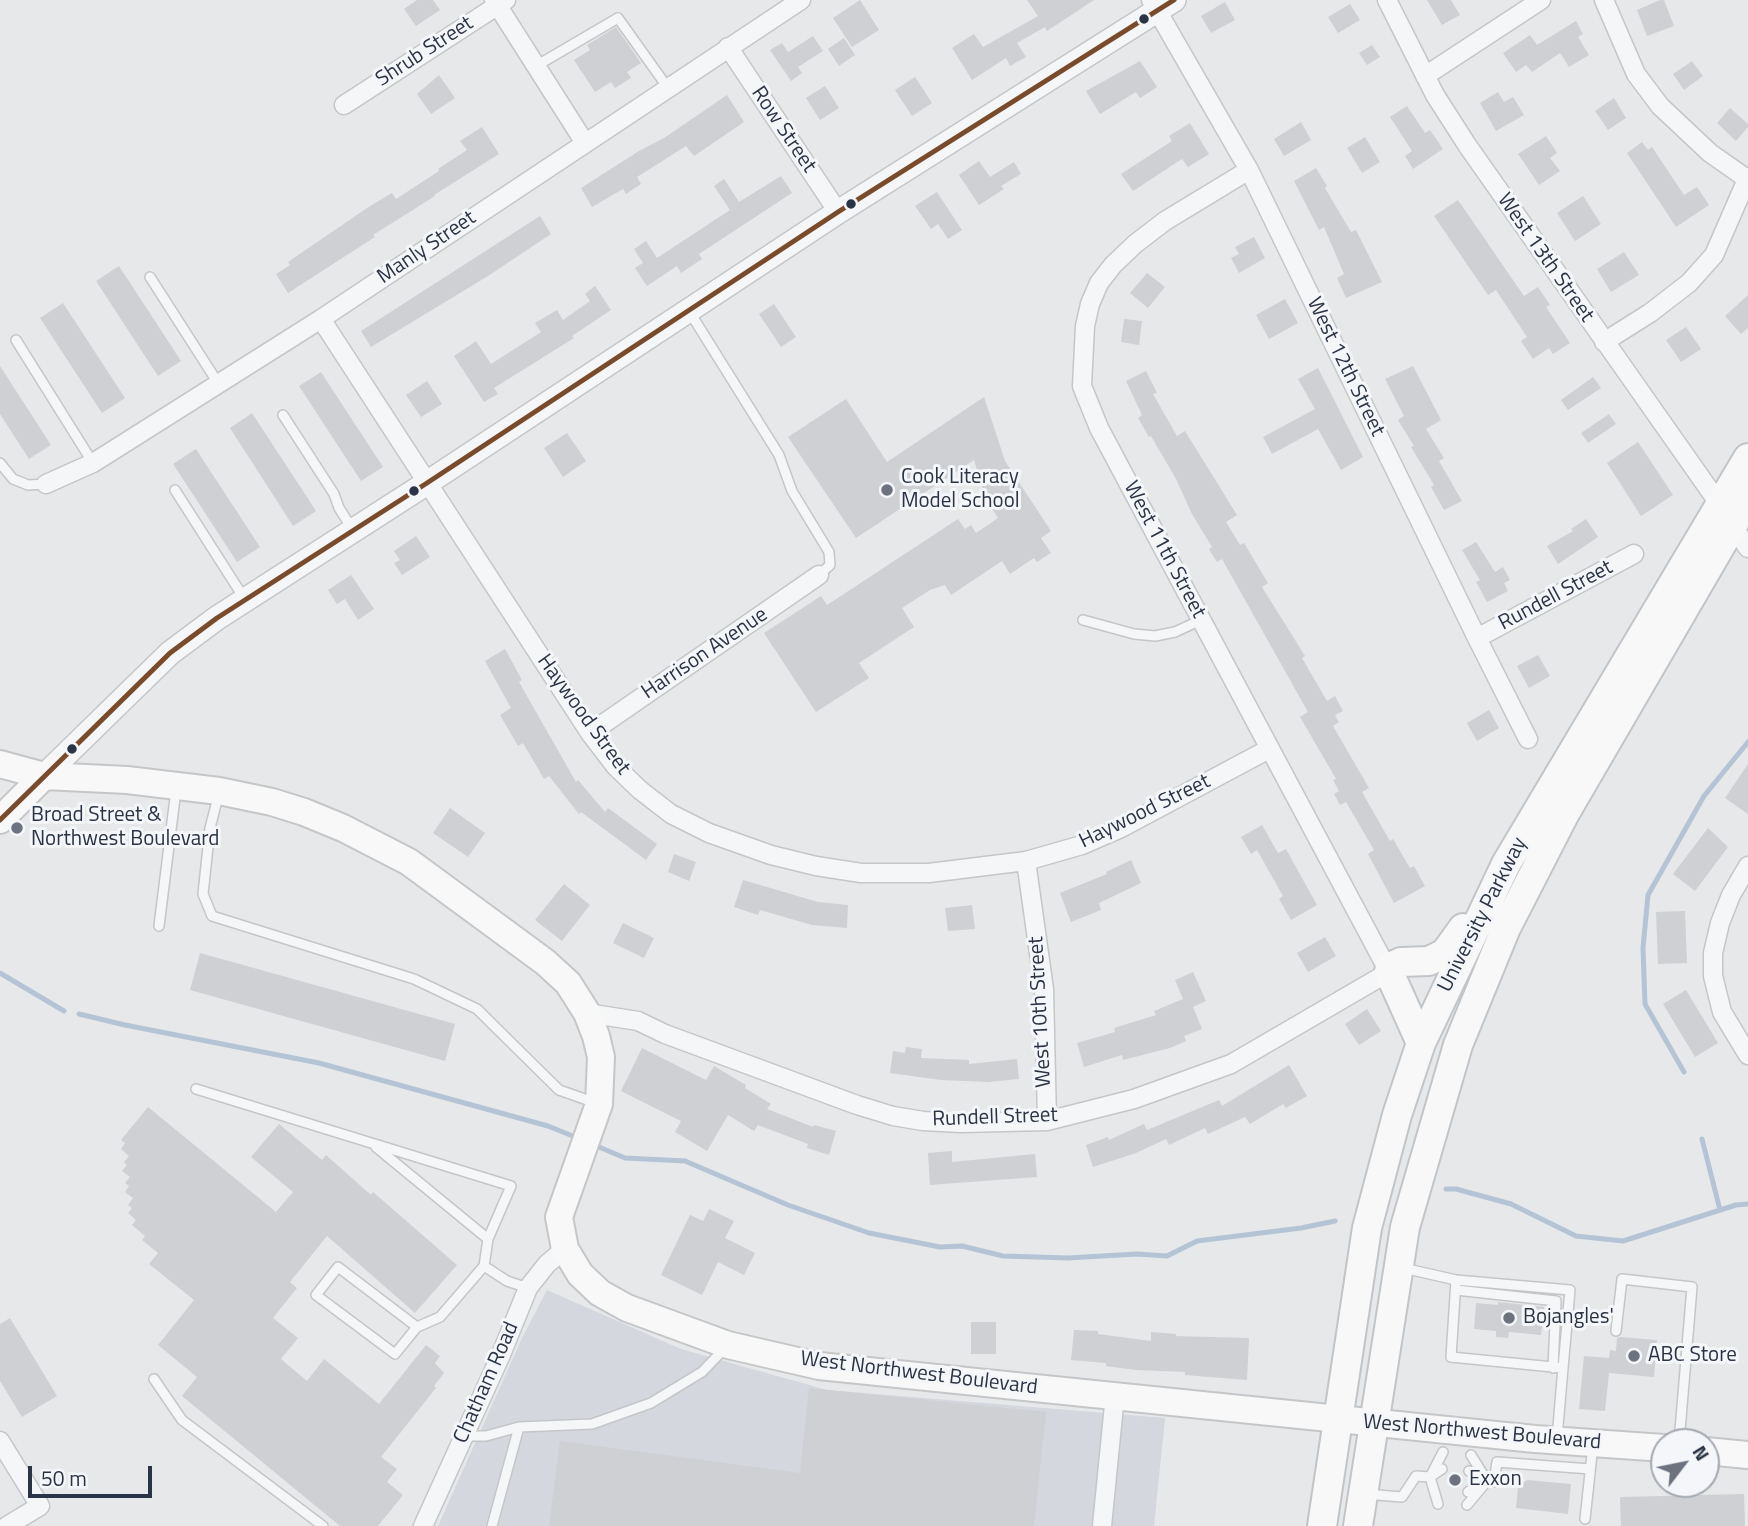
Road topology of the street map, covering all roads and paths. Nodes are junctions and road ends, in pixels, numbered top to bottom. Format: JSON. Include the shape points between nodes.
{"nodes":[{"id":1,"x":801,"y":0,"type":"edge"},
{"id":2,"x":1387,"y":0,"type":"edge"},
{"id":3,"x":1541,"y":0,"type":"edge"},
{"id":4,"x":1605,"y":0,"type":"edge"},
{"id":5,"x":499,"y":2,"type":"edge"},
{"id":6,"x":1161,"y":4,"type":"edge"},
{"id":7,"x":728,"y":47,"type":"junction"},
{"id":8,"x":536,"y":66,"type":"junction"},
{"id":9,"x":1425,"y":76,"type":"junction"},
{"id":10,"x":668,"y":88,"type":"junction"},
{"id":11,"x":344,"y":105,"type":"dead end"},
{"id":12,"x":585,"y":143,"type":"junction"},
{"id":13,"x":1249,"y":170,"type":"junction"},
{"id":14,"x":1747,"y":178,"type":"edge"},
{"id":15,"x":838,"y":212,"type":"junction"},
{"id":16,"x":150,"y":276,"type":"dead end"},
{"id":17,"x":688,"y":310,"type":"junction"},
{"id":18,"x":321,"y":319,"type":"junction"},
{"id":19,"x":16,"y":340,"type":"dead end"},
{"id":20,"x":1604,"y":342,"type":"junction"},
{"id":21,"x":218,"y":383,"type":"junction"},
{"id":22,"x":283,"y":415,"type":"dead end"},
{"id":23,"x":1748,"y":458,"type":"edge"},
{"id":24,"x":0,"y":463,"type":"edge"},
{"id":25,"x":93,"y":463,"type":"junction"},
{"id":26,"x":426,"y":483,"type":"junction"},
{"id":27,"x":46,"y":484,"type":"joint"},
{"id":28,"x":175,"y":491,"type":"dead end"},
{"id":29,"x":1748,"y":499,"type":"edge"},
{"id":30,"x":1726,"y":515,"type":"junction"},
{"id":31,"x":353,"y":530,"type":"junction"},
{"id":32,"x":1748,"y":548,"type":"edge"},
{"id":33,"x":1634,"y":554,"type":"dead end"},
{"id":34,"x":819,"y":575,"type":"joint"},
{"id":35,"x":245,"y":600,"type":"junction"},
{"id":36,"x":1083,"y":620,"type":"dead end"},
{"id":37,"x":1201,"y":620,"type":"junction"},
{"id":38,"x":1477,"y":638,"type":"junction"},
{"id":39,"x":590,"y":733,"type":"junction"},
{"id":40,"x":1528,"y":739,"type":"dead end"},
{"id":41,"x":1269,"y":749,"type":"junction"},
{"id":42,"x":0,"y":764,"type":"edge"},
{"id":43,"x":44,"y":776,"type":"junction"},
{"id":44,"x":177,"y":785,"type":"junction"},
{"id":45,"x":219,"y":791,"type":"junction"},
{"id":46,"x":0,"y":821,"type":"edge"},
{"id":47,"x":1026,"y":861,"type":"junction"},
{"id":48,"x":1748,"y":866,"type":"edge"},
{"id":49,"x":1484,"y":906,"type":"junction"},
{"id":50,"x":159,"y":926,"type":"dead end"},
{"id":51,"x":1389,"y":972,"type":"junction"},
{"id":52,"x":587,"y":1013,"type":"junction"},
{"id":53,"x":1421,"y":1043,"type":"junction"},
{"id":54,"x":1748,"y":1055,"type":"edge"},
{"id":55,"x":196,"y":1089,"type":"dead end"},
{"id":56,"x":599,"y":1104,"type":"junction"},
{"id":57,"x":1047,"y":1121,"type":"junction"},
{"id":58,"x":372,"y":1143,"type":"junction"},
{"id":59,"x":488,"y":1239,"type":"junction"},
{"id":60,"x":565,"y":1250,"type":"junction"},
{"id":61,"x":484,"y":1266,"type":"junction"},
{"id":62,"x":1398,"y":1267,"type":"junction"},
{"id":63,"x":1456,"y":1280,"type":"junction"},
{"id":64,"x":528,"y":1288,"type":"junction"},
{"id":65,"x":1456,"y":1290,"type":"junction"},
{"id":66,"x":417,"y":1327,"type":"junction"},
{"id":67,"x":1616,"y":1331,"type":"dead end"},
{"id":68,"x":727,"y":1345,"type":"junction"},
{"id":69,"x":1558,"y":1368,"type":"junction"},
{"id":70,"x":154,"y":1379,"type":"dead end"},
{"id":71,"x":1115,"y":1395,"type":"junction"},
{"id":72,"x":1339,"y":1419,"type":"junction"},
{"id":73,"x":1374,"y":1423,"type":"junction"},
{"id":74,"x":519,"y":1427,"type":"junction"},
{"id":75,"x":1680,"y":1428,"type":"edge"},
{"id":76,"x":1501,"y":1435,"type":"junction"},
{"id":77,"x":464,"y":1436,"type":"junction"},
{"id":78,"x":0,"y":1441,"type":"edge"},
{"id":79,"x":1541,"y":1448,"type":"junction"},
{"id":80,"x":1650,"y":1450,"type":"edge"},
{"id":81,"x":1443,"y":1452,"type":"dead end"},
{"id":82,"x":1720,"y":1452,"type":"edge"},
{"id":83,"x":1471,"y":1455,"type":"dead end"},
{"id":84,"x":1748,"y":1455,"type":"edge"},
{"id":85,"x":1592,"y":1456,"type":"junction"},
{"id":86,"x":1497,"y":1462,"type":"junction"},
{"id":87,"x":1442,"y":1469,"type":"dead end"},
{"id":88,"x":1469,"y":1471,"type":"dead end"},
{"id":89,"x":1430,"y":1477,"type":"junction"},
{"id":90,"x":1487,"y":1481,"type":"junction"},
{"id":91,"x":1440,"y":1490,"type":"dead end"},
{"id":92,"x":1468,"y":1492,"type":"dead end"},
{"id":93,"x":1363,"y":1494,"type":"junction"},
{"id":94,"x":1438,"y":1504,"type":"dead end"},
{"id":95,"x":1467,"y":1505,"type":"dead end"},
{"id":96,"x":1585,"y":1519,"type":"dead end"},
{"id":97,"x":7,"y":1526,"type":"edge"},
{"id":98,"x":323,"y":1526,"type":"edge"},
{"id":99,"x":423,"y":1526,"type":"edge"},
{"id":100,"x":492,"y":1526,"type":"edge"},
{"id":101,"x":1102,"y":1526,"type":"edge"},
{"id":102,"x":1322,"y":1526,"type":"edge"},
{"id":103,"x":1358,"y":1526,"type":"edge"}],
"edges":[{"from":1,"to":7,"type":"street","name":"Manly Street"},
{"from":2,"to":9,"type":"street","name":"West 13th Street"},
{"from":3,"to":9,"type":"street"},
{"from":4,"to":14,"type":"street","via":[[1636,74],[1660,106],[1710,153]]},
{"from":5,"to":8,"type":"street"},
{"from":5,"to":11,"type":"street","name":"Shrub Street"},
{"from":6,"to":13,"type":"street","name":"West 12th Street"},
{"from":6,"to":15,"type":"street"},
{"from":7,"to":10,"type":"street","name":"Manly Street"},
{"from":7,"to":15,"type":"street","name":"Row Street"},
{"from":8,"to":10,"type":"lane","via":[[618,18]]},
{"from":8,"to":12,"type":"street"},
{"from":9,"to":20,"type":"street","name":"West 13th Street","via":[[1467,145]]},
{"from":10,"to":12,"type":"street","name":"Manly Street"},
{"from":12,"to":18,"type":"street","name":"Manly Street"},
{"from":13,"to":37,"type":"street","name":"West 11th Street","via":[[1135,244],[1099,283],[1085,326],[1082,386],[1087,401]]},
{"from":13,"to":38,"type":"street","name":"West 12th Street"},
{"from":14,"to":20,"type":"street","via":[[1714,255],[1689,283]]},
{"from":15,"to":17,"type":"street"},
{"from":16,"to":21,"type":"lane"},
{"from":17,"to":26,"type":"street"},
{"from":17,"to":34,"type":"lane","via":[[779,455],[792,491],[829,551],[830,565]]},
{"from":18,"to":21,"type":"street","name":"Manly Street"},
{"from":18,"to":26,"type":"street","name":"Haywood Street"},
{"from":19,"to":25,"type":"lane"},
{"from":20,"to":30,"type":"street","name":"West 13th Street"},
{"from":21,"to":25,"type":"street","name":"Manly Street"},
{"from":22,"to":31,"type":"lane"},
{"from":23,"to":30,"type":"main road","name":"University Parkway"},
{"from":24,"to":27,"type":"lane","via":[[13,479],[28,485]]},
{"from":25,"to":27,"type":"street","name":"Manly Street"},
{"from":26,"to":31,"type":"street"},
{"from":26,"to":39,"type":"street","name":"Haywood Street"},
{"from":28,"to":35,"type":"lane"},
{"from":29,"to":30,"type":"main road","name":"University Parkway"},
{"from":30,"to":32,"type":"street","name":"West 13th Street"},
{"from":30,"to":49,"type":"main road","name":"University Parkway"},
{"from":30,"to":62,"type":"main road","name":"University Parkway","via":[[1506,928],[1458,1045],[1417,1180]]},
{"from":31,"to":35,"type":"street"},
{"from":33,"to":38,"type":"street","name":"Rundell Street"},
{"from":34,"to":39,"type":"street","name":"Harrison Avenue"},
{"from":35,"to":43,"type":"street","via":[[170,653]]},
{"from":36,"to":37,"type":"lane","via":[[1155,636]]},
{"from":37,"to":41,"type":"street","name":"West 11th Street"},
{"from":38,"to":40,"type":"street","name":"West 12th Street"},
{"from":39,"to":47,"type":"street","name":"Haywood Street","via":[[616,767],[671,814],[771,855],[816,866],[899,875]]},
{"from":41,"to":47,"type":"street","name":"Haywood Street","via":[[1121,828]]},
{"from":41,"to":51,"type":"street","name":"West 11th Street"},
{"from":42,"to":43,"type":"main road","name":"West Northwest Boulevard"},
{"from":43,"to":44,"type":"main road","name":"West Northwest Boulevard"},
{"from":43,"to":46,"type":"main road"},
{"from":44,"to":45,"type":"main road","name":"West Northwest Boulevard"},
{"from":44,"to":50,"type":"lane"},
{"from":45,"to":52,"type":"main road","name":"West Northwest Boulevard","via":[[304,812],[409,862],[545,962],[568,983]]},
{"from":45,"to":56,"type":"lane","via":[[203,894],[212,916],[414,979],[477,1009],[559,1090]]},
{"from":47,"to":57,"type":"street","name":"West 10th Street","via":[[1044,989]]},
{"from":48,"to":54,"type":"street","via":[[1731,895],[1713,953],[1713,976],[1723,1012]]},
{"from":49,"to":51,"type":"main road","via":[[1445,953],[1429,961],[1395,963]]},
{"from":49,"to":53,"type":"main road","name":"University Parkway"},
{"from":51,"to":53,"type":"main road"},
{"from":51,"to":57,"type":"street","name":"Rundell Street","via":[[1231,1064],[1134,1099]]},
{"from":52,"to":56,"type":"main road","name":"West Northwest Boulevard","via":[[601,1057]]},
{"from":52,"to":57,"type":"street","name":"Rundell Street","via":[[638,1021],[893,1116],[961,1123]]},
{"from":53,"to":72,"type":"main road","name":"University Parkway","via":[[1367,1228]]},
{"from":55,"to":58,"type":"lane"},
{"from":56,"to":60,"type":"main road","name":"West Northwest Boulevard","via":[[559,1217]]},
{"from":58,"to":59,"type":"lane"},
{"from":58,"to":59,"type":"lane","via":[[511,1186]]},
{"from":59,"to":61,"type":"lane"},
{"from":60,"to":64,"type":"street","name":"Chatham Road"},
{"from":60,"to":68,"type":"main road","name":"West Northwest Boulevard","via":[[580,1274],[600,1293],[627,1308]]},
{"from":61,"to":64,"type":"lane"},
{"from":61,"to":66,"type":"lane","via":[[440,1317]]},
{"from":62,"to":63,"type":"lane"},
{"from":62,"to":73,"type":"main road","name":"University Parkway"},
{"from":63,"to":65,"type":"lane"},
{"from":63,"to":69,"type":"lane","via":[[1570,1290]]},
{"from":64,"to":77,"type":"street","name":"Chatham Road"},
{"from":65,"to":69,"type":"lane","via":[[1556,1301]]},
{"from":65,"to":69,"type":"lane","via":[[1451,1357]]},
{"from":66,"to":66,"type":"lane","via":[[395,1354],[316,1295],[338,1268]]},
{"from":67,"to":75,"type":"lane","via":[[1622,1279],[1692,1287]]},
{"from":68,"to":71,"type":"main road","name":"West Northwest Boulevard","via":[[819,1366]]},
{"from":68,"to":74,"type":"lane","via":[[702,1372],[651,1403],[592,1424]]},
{"from":69,"to":79,"type":"lane"},
{"from":70,"to":98,"type":"lane","via":[[182,1420]]},
{"from":71,"to":72,"type":"main road","name":"West Northwest Boulevard"},
{"from":71,"to":101,"type":"street"},
{"from":72,"to":73,"type":"main road","name":"West Northwest Boulevard"},
{"from":72,"to":102,"type":"main road","name":"University Parkway"},
{"from":73,"to":76,"type":"main road","name":"West Northwest Boulevard"},
{"from":73,"to":93,"type":"main road","name":"University Parkway"},
{"from":74,"to":77,"type":"lane","via":[[486,1436]]},
{"from":74,"to":100,"type":"lane"},
{"from":76,"to":79,"type":"main road","name":"West Northwest Boulevard"},
{"from":76,"to":86,"type":"lane"},
{"from":77,"to":99,"type":"street","name":"Chatham Road"},
{"from":78,"to":97,"type":"street","via":[[40,1506]]},
{"from":79,"to":85,"type":"main road","name":"West Northwest Boulevard"},
{"from":79,"to":86,"type":"lane"},
{"from":80,"to":85,"type":"main road","name":"West Northwest Boulevard"},
{"from":81,"to":89,"type":"lane"},
{"from":82,"to":84,"type":"main road"},
{"from":83,"to":90,"type":"lane"},
{"from":85,"to":96,"type":"lane"},
{"from":86,"to":90,"type":"lane","via":[[1494,1482]]},
{"from":87,"to":89,"type":"lane"},
{"from":88,"to":90,"type":"lane"},
{"from":89,"to":91,"type":"lane"},
{"from":89,"to":93,"type":"lane","via":[[1416,1476],[1402,1497]]},
{"from":89,"to":94,"type":"lane"},
{"from":90,"to":92,"type":"lane"},
{"from":90,"to":95,"type":"lane"},
{"from":93,"to":103,"type":"main road","name":"University Parkway"}]}
